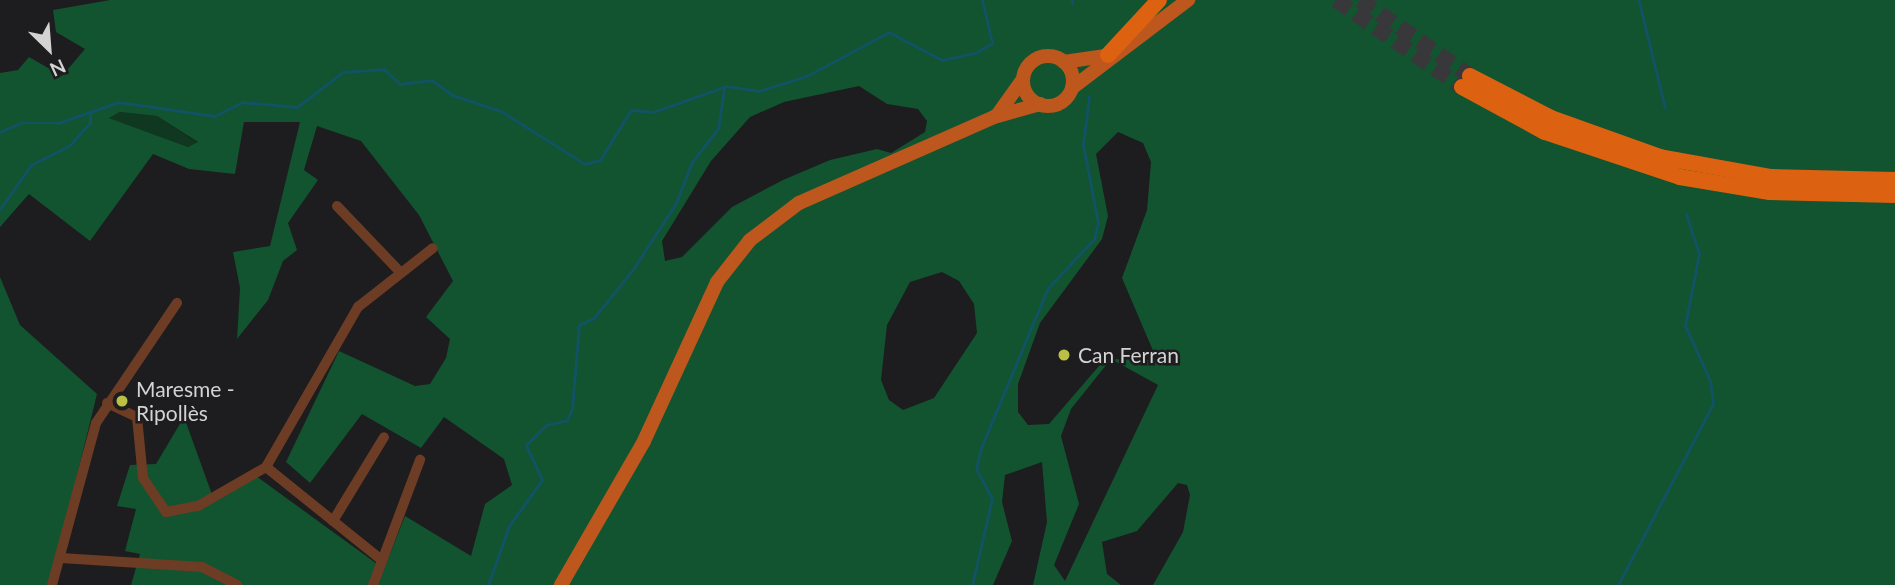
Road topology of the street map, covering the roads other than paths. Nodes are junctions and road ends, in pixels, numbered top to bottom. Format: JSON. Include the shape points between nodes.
{"nodes":[{"id":1,"x":1159,"y":0,"type":"edge"},
{"id":2,"x":1188,"y":0,"type":"edge"},
{"id":3,"x":1108,"y":55,"type":"junction"},
{"id":4,"x":1064,"y":62,"type":"junction"},
{"id":5,"x":1023,"y":79,"type":"junction"},
{"id":6,"x":1072,"y":88,"type":"junction"},
{"id":7,"x":1040,"y":104,"type":"junction"},
{"id":8,"x":994,"y":117,"type":"junction"},
{"id":9,"x":1895,"y":180,"type":"edge"},
{"id":10,"x":1895,"y":195,"type":"edge"},
{"id":11,"x":337,"y":206,"type":"dead end"},
{"id":12,"x":433,"y":248,"type":"dead end"},
{"id":13,"x":400,"y":272,"type":"junction"},
{"id":14,"x":177,"y":303,"type":"dead end"},
{"id":15,"x":107,"y":403,"type":"junction"},
{"id":16,"x":384,"y":437,"type":"dead end"},
{"id":17,"x":420,"y":460,"type":"dead end"},
{"id":18,"x":266,"y":467,"type":"junction"},
{"id":19,"x":332,"y":521,"type":"junction"},
{"id":20,"x":61,"y":558,"type":"junction"},
{"id":21,"x":379,"y":558,"type":"junction"},
{"id":22,"x":52,"y":585,"type":"edge"},
{"id":23,"x":237,"y":585,"type":"edge"},
{"id":24,"x":373,"y":585,"type":"edge"},
{"id":25,"x":561,"y":585,"type":"edge"}],
"edges":[{"from":1,"to":3,"type":"highway"},
{"from":2,"to":3,"type":"main road"},
{"from":3,"to":4,"type":"main road"},
{"from":3,"to":6,"type":"main road"},
{"from":4,"to":5,"type":"main road","via":[[1038,59]]},
{"from":4,"to":6,"type":"main road"},
{"from":5,"to":7,"type":"main road","via":[[1028,96]]},
{"from":5,"to":8,"type":"main road"},
{"from":6,"to":7,"type":"main road","via":[[1058,104]]},
{"from":7,"to":8,"type":"main road"},
{"from":8,"to":25,"type":"main road","via":[[799,203],[750,240],[717,282],[643,441]]},
{"from":9,"to":10,"type":"highway","via":[[1772,177],[1660,157],[1466,81],[1545,132],[1680,177],[1770,192]]},
{"from":11,"to":13,"type":"street"},
{"from":12,"to":13,"type":"street"},
{"from":13,"to":18,"type":"street","via":[[358,307]]},
{"from":14,"to":15,"type":"street"},
{"from":15,"to":18,"type":"street","via":[[137,417],[143,478],[166,512],[198,506]]},
{"from":15,"to":20,"type":"street","via":[[96,422]]},
{"from":16,"to":19,"type":"street"},
{"from":17,"to":21,"type":"street"},
{"from":18,"to":19,"type":"street"},
{"from":19,"to":21,"type":"street"},
{"from":20,"to":22,"type":"street"},
{"from":20,"to":23,"type":"street","via":[[202,567]]},
{"from":21,"to":24,"type":"street"}]}
